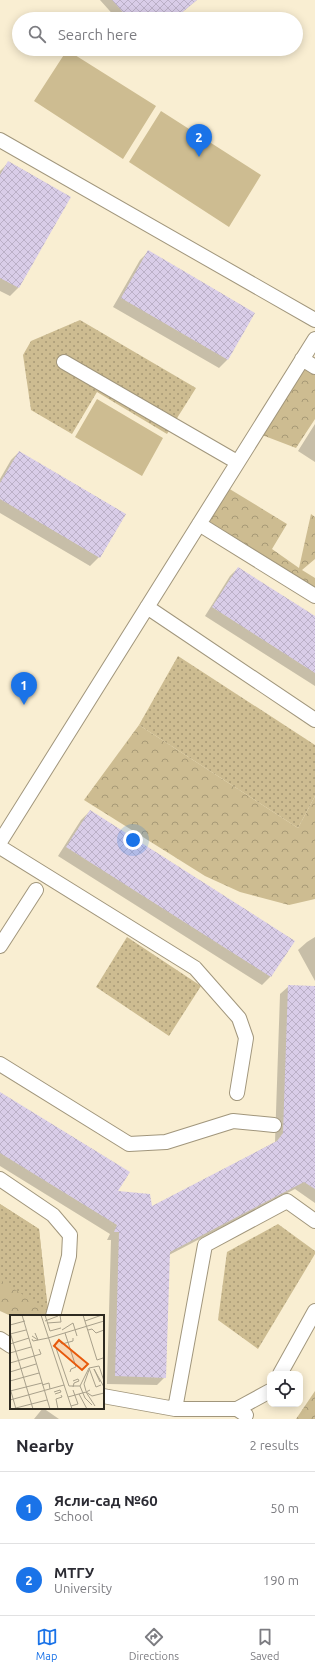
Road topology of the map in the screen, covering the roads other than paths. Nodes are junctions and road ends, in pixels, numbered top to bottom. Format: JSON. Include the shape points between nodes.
{"nodes":[{"id":1,"x":0,"y":140,"type":"edge"},
{"id":2,"x":315,"y":320,"type":"edge"},
{"id":3,"x":315,"y":338,"type":"edge"},
{"id":4,"x":302,"y":359,"type":"junction"},
{"id":5,"x":64,"y":362,"type":"dead end"},
{"id":6,"x":315,"y":367,"type":"edge"},
{"id":7,"x":237,"y":462,"type":"junction"},
{"id":8,"x":199,"y":524,"type":"junction"},
{"id":9,"x":315,"y":596,"type":"edge"},
{"id":10,"x":147,"y":607,"type":"junction"},
{"id":11,"x":315,"y":720,"type":"edge"},
{"id":12,"x":0,"y":842,"type":"edge"},
{"id":13,"x":0,"y":847,"type":"edge"},
{"id":14,"x":36,"y":890,"type":"dead end"},
{"id":15,"x":0,"y":946,"type":"edge"},
{"id":16,"x":0,"y":1064,"type":"edge"},
{"id":17,"x":236,"y":1093,"type":"dead end"},
{"id":18,"x":274,"y":1125,"type":"dead end"},
{"id":19,"x":0,"y":1179,"type":"edge"},
{"id":20,"x":315,"y":1220,"type":"edge"},
{"id":21,"x":315,"y":1311,"type":"edge"},
{"id":22,"x":53,"y":1315,"type":"edge"},
{"id":23,"x":0,"y":1339,"type":"edge"},
{"id":24,"x":10,"y":1345,"type":"edge"},
{"id":25,"x":282,"y":1371,"type":"edge"},
{"id":26,"x":267,"y":1394,"type":"edge"},
{"id":27,"x":104,"y":1396,"type":"edge"},
{"id":28,"x":175,"y":1408,"type":"junction"}],
"edges":[{"from":1,"to":2,"type":"lane"},
{"from":3,"to":4,"type":"lane"},
{"from":4,"to":6,"type":"lane"},
{"from":4,"to":7,"type":"lane"},
{"from":5,"to":7,"type":"lane"},
{"from":7,"to":8,"type":"lane"},
{"from":8,"to":9,"type":"lane"},
{"from":8,"to":10,"type":"lane"},
{"from":10,"to":11,"type":"lane"},
{"from":10,"to":12,"type":"lane"},
{"from":13,"to":17,"type":"lane","via":[[195,968],[238,1018],[246,1038]]},
{"from":14,"to":15,"type":"lane"},
{"from":16,"to":18,"type":"lane","via":[[129,1144],[166,1142],[233,1121]]},
{"from":19,"to":22,"type":"lane","via":[[53,1214],[70,1235],[69,1256]]},
{"from":20,"to":28,"type":"lane","via":[[287,1201],[205,1245]]},
{"from":21,"to":25,"type":"lane"},
{"from":23,"to":24,"type":"lane"},
{"from":26,"to":28,"type":"lane","via":[[241,1412]]},
{"from":27,"to":28,"type":"lane"}]}
